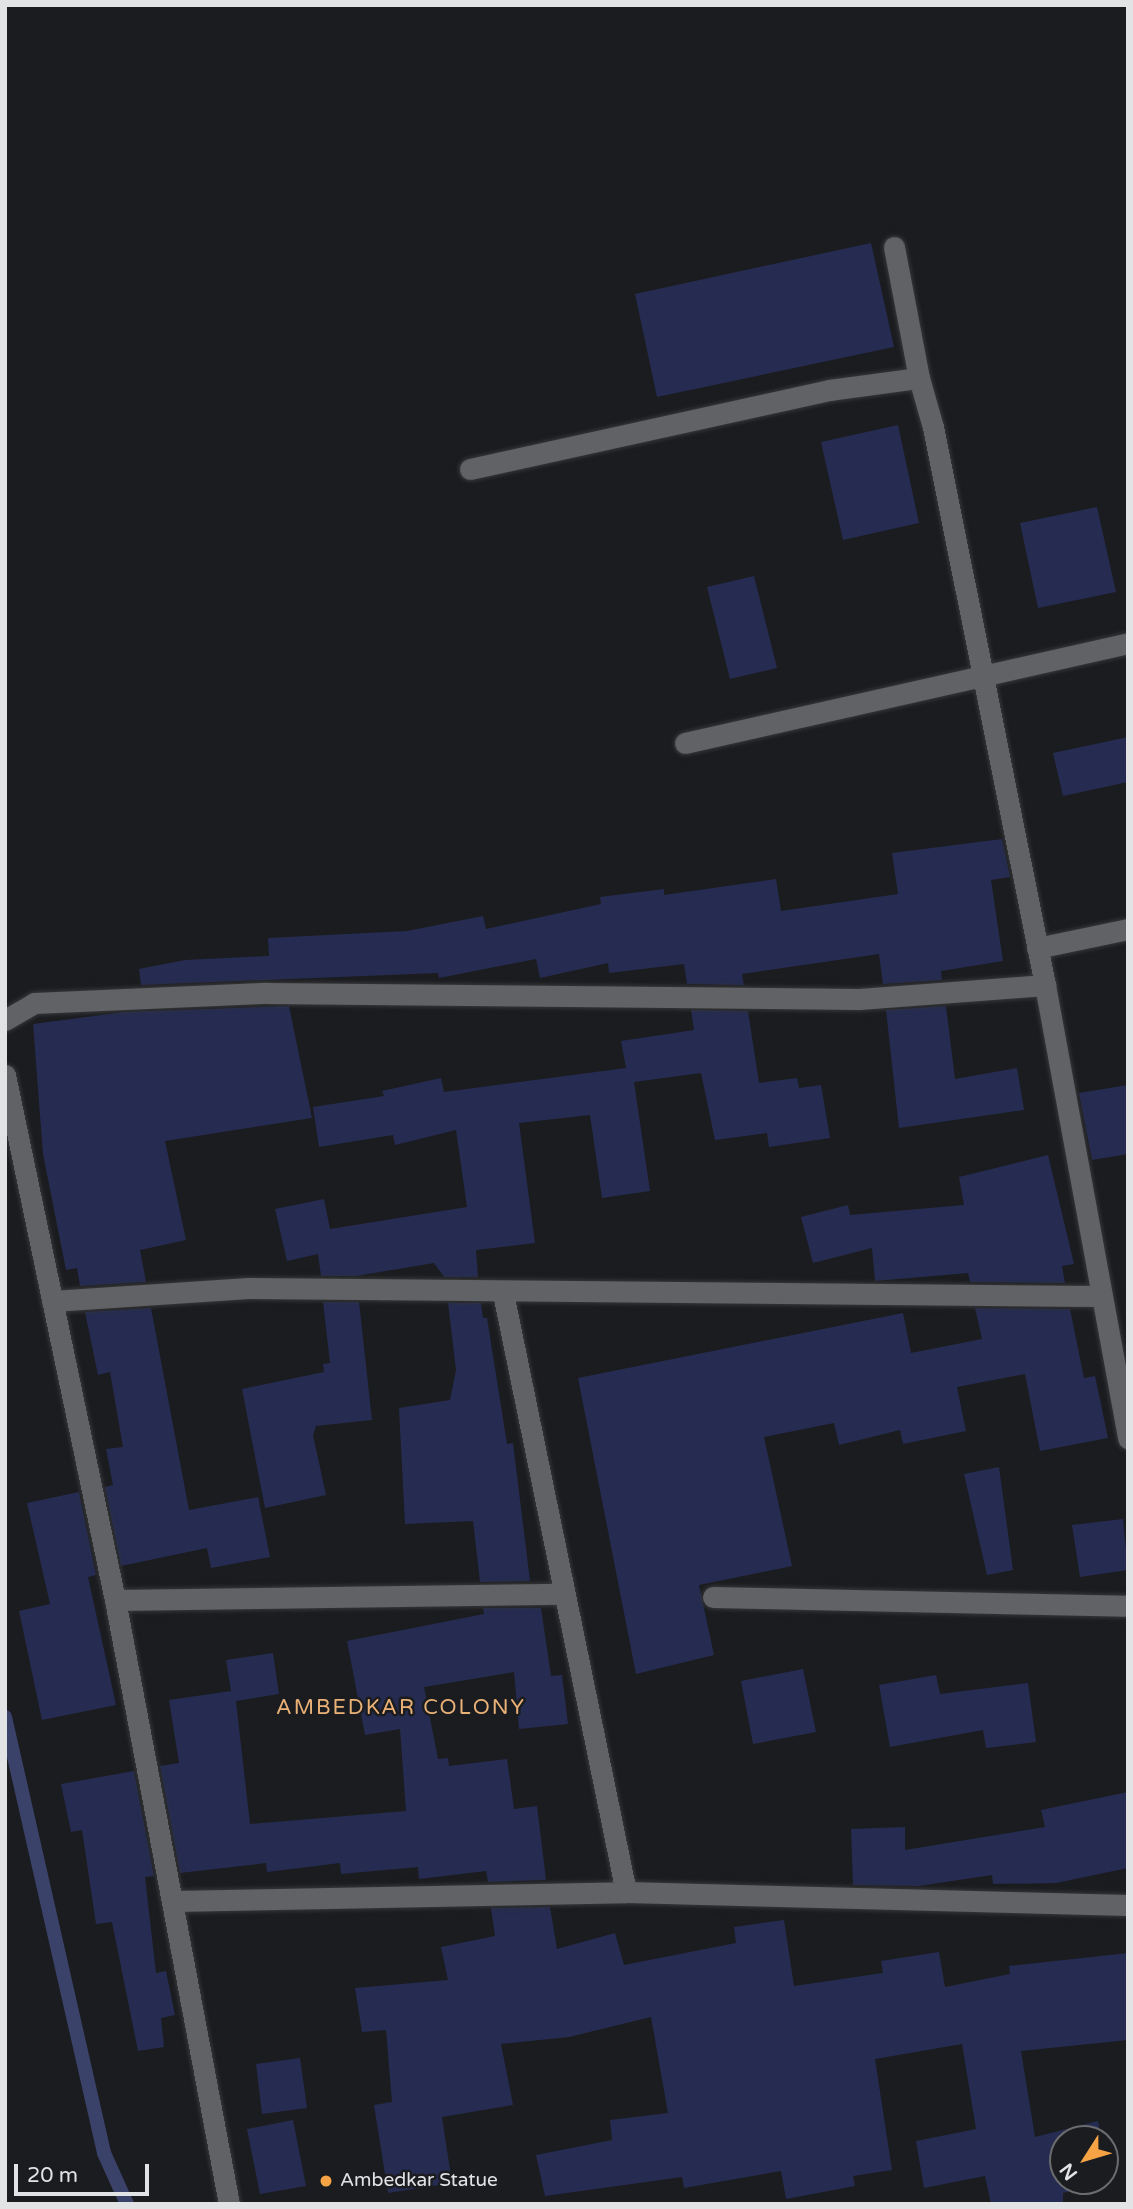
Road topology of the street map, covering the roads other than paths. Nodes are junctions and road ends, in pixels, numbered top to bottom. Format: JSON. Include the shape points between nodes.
{"nodes":[{"id":1,"x":894,"y":247,"type":"dead end"},
{"id":2,"x":919,"y":378,"type":"junction"},
{"id":3,"x":470,"y":469,"type":"dead end"},
{"id":4,"x":1128,"y":643,"type":"edge"},
{"id":5,"x":983,"y":676,"type":"junction"},
{"id":6,"x":685,"y":743,"type":"dead end"},
{"id":7,"x":1128,"y":929,"type":"edge"},
{"id":8,"x":1037,"y":948,"type":"junction"},
{"id":9,"x":1045,"y":985,"type":"junction"},
{"id":10,"x":5,"y":1020,"type":"edge"},
{"id":11,"x":5,"y":1075,"type":"edge"},
{"id":12,"x":503,"y":1293,"type":"junction"},
{"id":13,"x":1101,"y":1296,"type":"junction"},
{"id":14,"x":52,"y":1301,"type":"junction"},
{"id":15,"x":1128,"y":1438,"type":"edge"},
{"id":16,"x":562,"y":1594,"type":"junction"},
{"id":17,"x":713,"y":1597,"type":"dead end"},
{"id":18,"x":115,"y":1600,"type":"junction"},
{"id":19,"x":1128,"y":1606,"type":"edge"},
{"id":20,"x":626,"y":1892,"type":"junction"},
{"id":21,"x":174,"y":1900,"type":"junction"},
{"id":22,"x":1128,"y":1905,"type":"edge"},
{"id":23,"x":229,"y":2204,"type":"edge"}],
"edges":[{"from":1,"to":2,"type":"street"},
{"from":2,"to":3,"type":"street","via":[[829,390]]},
{"from":2,"to":5,"type":"street"},
{"from":4,"to":5,"type":"street"},
{"from":5,"to":6,"type":"street"},
{"from":5,"to":8,"type":"street"},
{"from":7,"to":8,"type":"street"},
{"from":8,"to":9,"type":"street"},
{"from":9,"to":10,"type":"street","via":[[859,999],[267,993],[34,1003]]},
{"from":9,"to":13,"type":"street"},
{"from":11,"to":14,"type":"street"},
{"from":12,"to":13,"type":"street"},
{"from":12,"to":14,"type":"street","via":[[249,1288]]},
{"from":12,"to":16,"type":"street"},
{"from":13,"to":15,"type":"street"},
{"from":14,"to":18,"type":"street"},
{"from":16,"to":18,"type":"street"},
{"from":16,"to":20,"type":"street"},
{"from":17,"to":19,"type":"street"},
{"from":18,"to":21,"type":"street"},
{"from":20,"to":21,"type":"street"},
{"from":20,"to":22,"type":"street"},
{"from":21,"to":23,"type":"street"}]}
